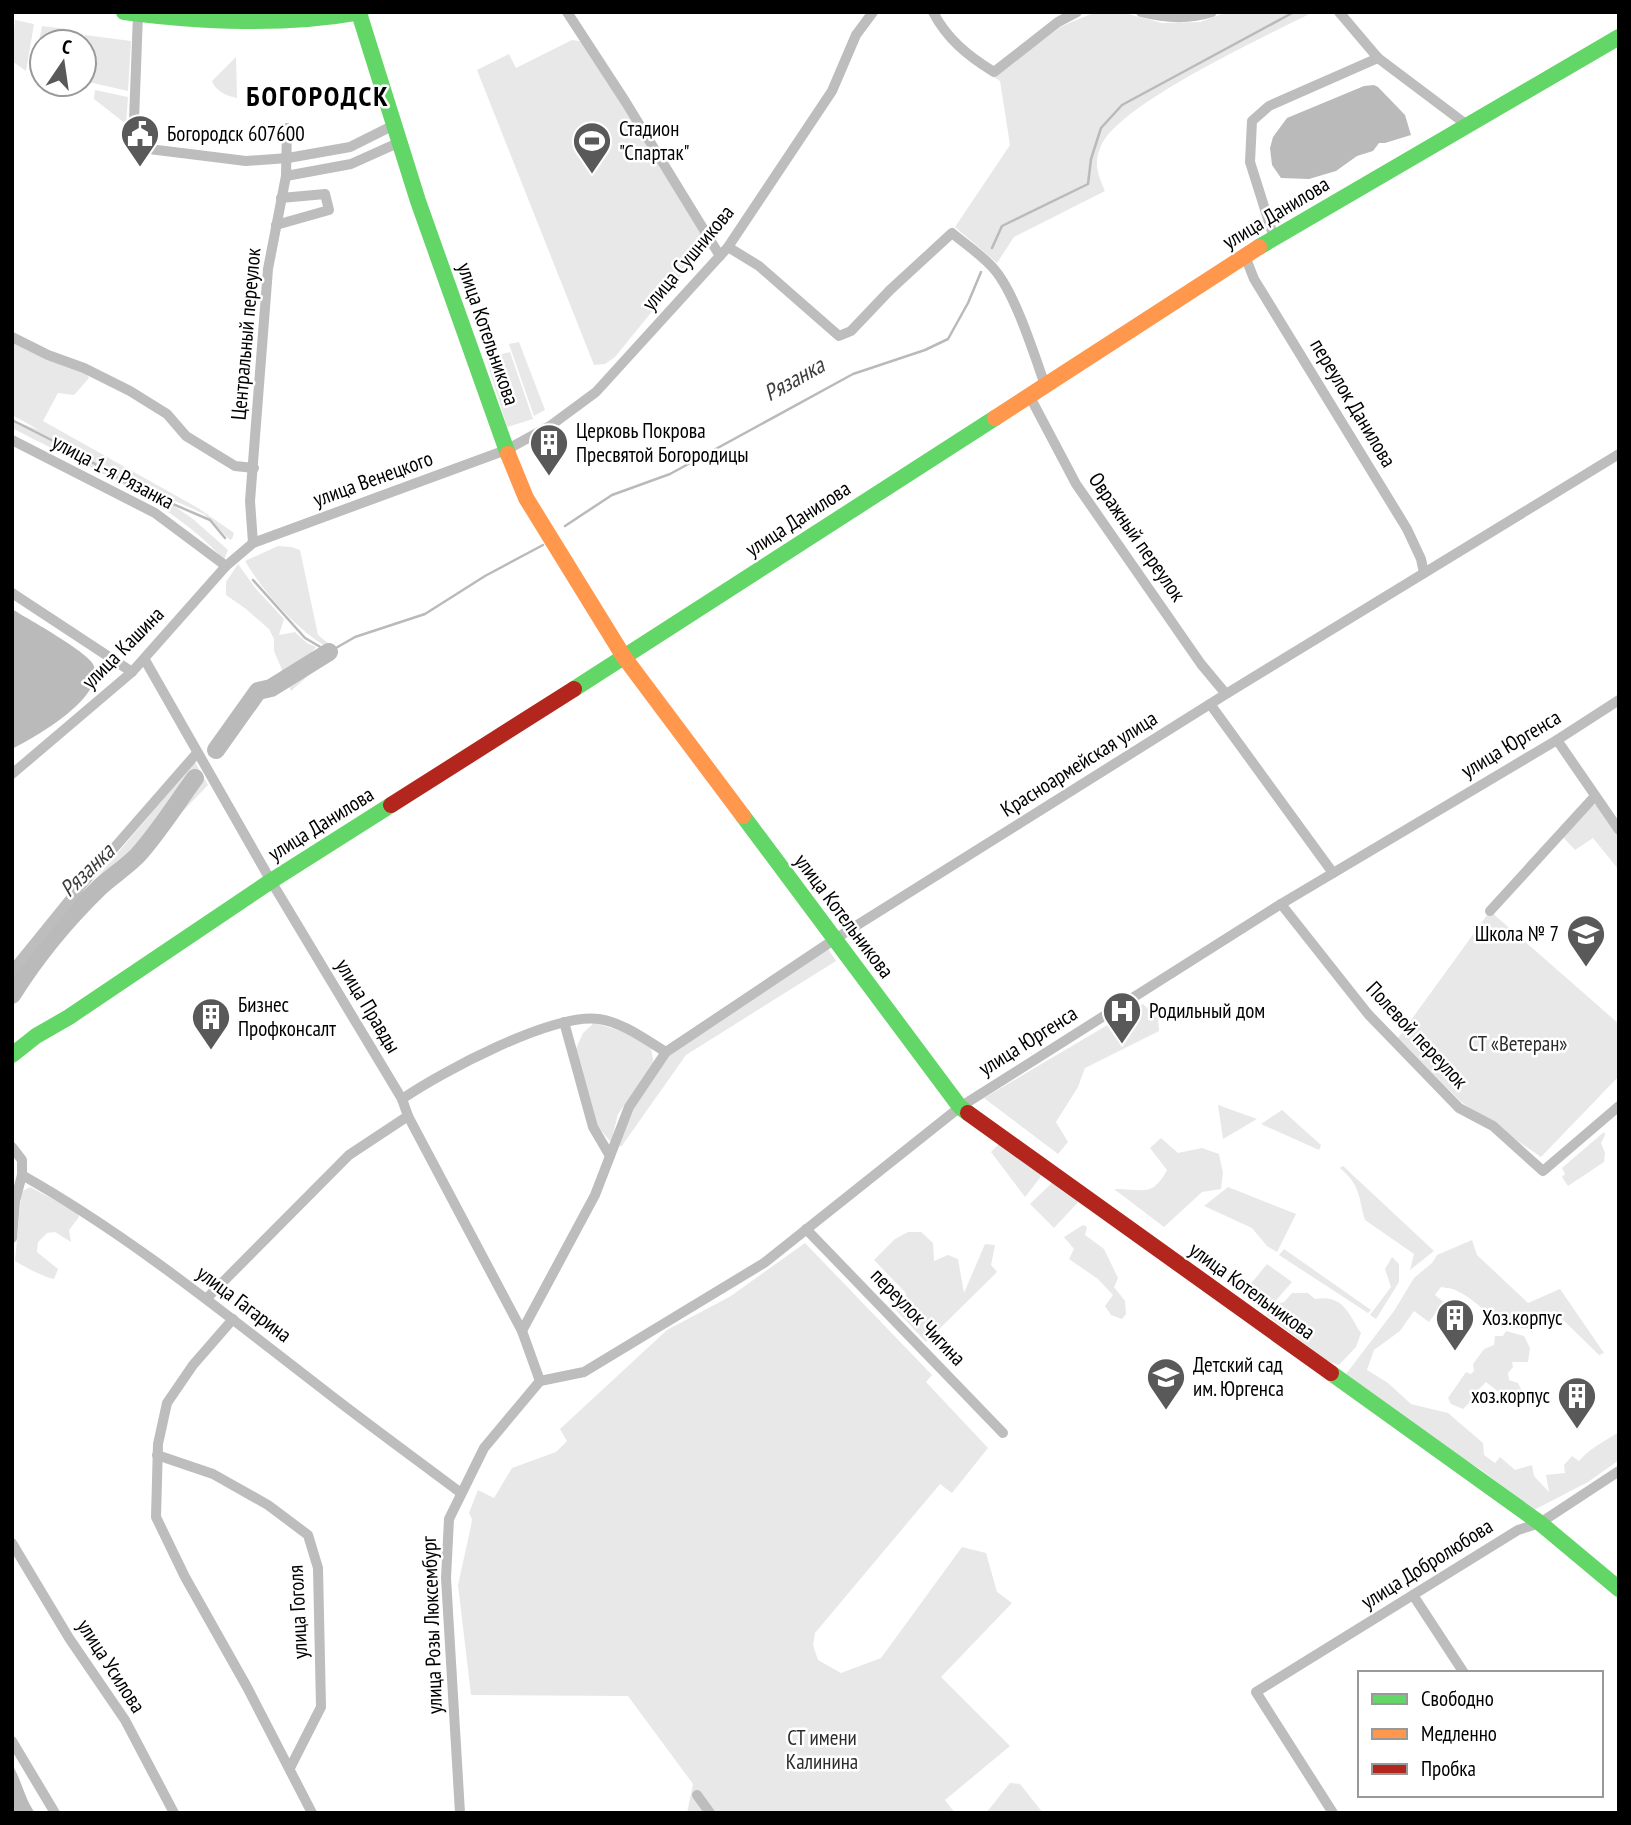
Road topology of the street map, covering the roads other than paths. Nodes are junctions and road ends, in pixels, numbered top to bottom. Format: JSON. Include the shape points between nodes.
{"nodes":[{"id":1,"x":360,"y":12,"type":"edge"},
{"id":2,"x":566,"y":12,"type":"edge"},
{"id":3,"x":873,"y":12,"type":"edge"},
{"id":4,"x":933,"y":12,"type":"edge"},
{"id":5,"x":1077,"y":12,"type":"edge"},
{"id":6,"x":1140,"y":12,"type":"edge"},
{"id":7,"x":1212,"y":12,"type":"edge"},
{"id":8,"x":1339,"y":12,"type":"edge"},
{"id":9,"x":131,"y":13,"type":"edge"},
{"id":10,"x":1619,"y":37,"type":"edge"},
{"id":11,"x":1378,"y":58,"type":"junction"},
{"id":12,"x":394,"y":125,"type":"junction"},
{"id":13,"x":1467,"y":125,"type":"junction"},
{"id":14,"x":287,"y":128,"type":"dead end"},
{"id":15,"x":400,"y":142,"type":"junction"},
{"id":16,"x":288,"y":158,"type":"junction"},
{"id":17,"x":286,"y":176,"type":"junction"},
{"id":18,"x":281,"y":198,"type":"junction"},
{"id":19,"x":276,"y":225,"type":"junction"},
{"id":20,"x":1274,"y":238,"type":"junction"},
{"id":21,"x":728,"y":247,"type":"junction"},
{"id":22,"x":720,"y":256,"type":"junction"},
{"id":23,"x":1245,"y":256,"type":"junction"},
{"id":24,"x":12,"y":337,"type":"edge"},
{"id":25,"x":1045,"y":385,"type":"junction"},
{"id":26,"x":1029,"y":395,"type":"junction"},
{"id":27,"x":12,"y":440,"type":"edge"},
{"id":28,"x":506,"y":450,"type":"junction"},
{"id":29,"x":1619,"y":454,"type":"edge"},
{"id":30,"x":254,"y":468,"type":"junction"},
{"id":31,"x":253,"y":543,"type":"junction"},
{"id":32,"x":226,"y":566,"type":"junction"},
{"id":33,"x":1424,"y":573,"type":"junction"},
{"id":34,"x":12,"y":593,"type":"edge"},
{"id":35,"x":624,"y":657,"type":"junction"},
{"id":36,"x":145,"y":660,"type":"junction"},
{"id":37,"x":132,"y":672,"type":"junction"},
{"id":38,"x":1226,"y":694,"type":"junction"},
{"id":39,"x":1619,"y":699,"type":"edge"},
{"id":40,"x":1210,"y":704,"type":"junction"},
{"id":41,"x":1557,"y":740,"type":"junction"},
{"id":42,"x":197,"y":753,"type":"junction"},
{"id":43,"x":12,"y":774,"type":"edge"},
{"id":44,"x":1595,"y":796,"type":"junction"},
{"id":45,"x":1619,"y":830,"type":"edge"},
{"id":46,"x":1333,"y":873,"type":"junction"},
{"id":47,"x":271,"y":881,"type":"junction"},
{"id":48,"x":1280,"y":904,"type":"junction"},
{"id":49,"x":1490,"y":911,"type":"dead end"},
{"id":50,"x":835,"y":939,"type":"junction"},
{"id":51,"x":12,"y":971,"type":"edge"},
{"id":52,"x":564,"y":1022,"type":"junction"},
{"id":53,"x":666,"y":1052,"type":"junction"},
{"id":54,"x":12,"y":1055,"type":"edge"},
{"id":55,"x":402,"y":1099,"type":"junction"},
{"id":56,"x":1619,"y":1106,"type":"edge"},
{"id":57,"x":960,"y":1107,"type":"junction"},
{"id":58,"x":408,"y":1116,"type":"junction"},
{"id":59,"x":12,"y":1147,"type":"edge"},
{"id":60,"x":610,"y":1156,"type":"junction"},
{"id":61,"x":22,"y":1175,"type":"junction"},
{"id":62,"x":13,"y":1210,"type":"edge"},
{"id":63,"x":806,"y":1229,"type":"junction"},
{"id":64,"x":12,"y":1238,"type":"edge"},
{"id":65,"x":207,"y":1298,"type":"junction"},
{"id":66,"x":233,"y":1319,"type":"junction"},
{"id":67,"x":522,"y":1331,"type":"junction"},
{"id":68,"x":540,"y":1381,"type":"junction"},
{"id":69,"x":1003,"y":1433,"type":"dead end"},
{"id":70,"x":157,"y":1455,"type":"junction"},
{"id":71,"x":1619,"y":1471,"type":"edge"},
{"id":72,"x":461,"y":1493,"type":"junction"},
{"id":73,"x":1540,"y":1523,"type":"junction"},
{"id":74,"x":12,"y":1543,"type":"edge"},
{"id":75,"x":1619,"y":1589,"type":"edge"},
{"id":76,"x":1413,"y":1595,"type":"junction"},
{"id":77,"x":1463,"y":1671,"type":"edge"},
{"id":78,"x":12,"y":1741,"type":"edge"},
{"id":79,"x":290,"y":1768,"type":"junction"},
{"id":80,"x":697,"y":1795,"type":"dead end"},
{"id":81,"x":55,"y":1813,"type":"edge"},
{"id":82,"x":174,"y":1813,"type":"edge"},
{"id":83,"x":312,"y":1813,"type":"edge"},
{"id":84,"x":460,"y":1813,"type":"edge"},
{"id":85,"x":710,"y":1813,"type":"edge"},
{"id":86,"x":1333,"y":1813,"type":"edge"}],
"edges":[{"from":1,"to":9,"type":"street","via":[[295,21]]},
{"from":1,"to":12,"type":"street","name":"улица Котельникова"},
{"from":2,"to":22,"type":"street"},
{"from":3,"to":21,"type":"street","name":"улица Сушникова","via":[[856,35],[832,91]]},
{"from":4,"to":5,"type":"street","via":[[957,45],[994,72]]},
{"from":6,"to":7,"type":"street","via":[[1163,18]]},
{"from":8,"to":11,"type":"street"},
{"from":9,"to":16,"type":"street","via":[[133,147],[246,161]]},
{"from":10,"to":13,"type":"street","name":"улица Данилова"},
{"from":11,"to":13,"type":"street"},
{"from":11,"to":20,"type":"street","via":[[1269,106],[1252,121],[1250,162]]},
{"from":12,"to":15,"type":"street","name":"улица Котельникова"},
{"from":12,"to":16,"type":"street","via":[[350,147]]},
{"from":13,"to":20,"type":"street","name":"улица Данилова"},
{"from":14,"to":16,"type":"street","name":"Центральный переулок"},
{"from":15,"to":17,"type":"street","via":[[351,164]]},
{"from":15,"to":28,"type":"street","name":"улица Котельникова"},
{"from":16,"to":17,"type":"street","name":"Центральный переулок"},
{"from":17,"to":18,"type":"street","name":"Центральный переулок"},
{"from":18,"to":19,"type":"street","name":"Центральный переулок"},
{"from":18,"to":19,"type":"street","via":[[325,194],[329,210]]},
{"from":19,"to":30,"type":"street","name":"Центральный переулок","via":[[268,269]]},
{"from":20,"to":23,"type":"street","name":"улица Данилова"},
{"from":21,"to":22,"type":"street","name":"улица Сушникова"},
{"from":21,"to":25,"type":"street","via":[[760,266],[839,336],[851,331],[952,233],[994,269],[1005,286]]},
{"from":22,"to":28,"type":"street","name":"улица Сушникова","via":[[596,392],[550,426]]},
{"from":23,"to":25,"type":"street","name":"улица Данилова"},
{"from":23,"to":33,"type":"street","name":"переулок Данилова","via":[[1254,279],[1407,529]]},
{"from":24,"to":30,"type":"street","via":[[130,391],[167,414],[186,436],[235,466]]},
{"from":25,"to":26,"type":"street","name":"улица Данилова"},
{"from":26,"to":35,"type":"street","name":"улица Данилова"},
{"from":26,"to":38,"type":"street","name":"Овражный переулок","via":[[1076,484]]},
{"from":27,"to":32,"type":"street","name":"улица 1-я Рязанка","via":[[155,513]]},
{"from":28,"to":31,"type":"street","name":"улица Венецкого"},
{"from":28,"to":35,"type":"street","name":"улица Котельникова","via":[[526,498]]},
{"from":29,"to":33,"type":"street","name":"Красноармейская улица"},
{"from":30,"to":31,"type":"street","name":"Центральный переулок","via":[[250,501]]},
{"from":31,"to":32,"type":"street","name":"улица Кашина"},
{"from":32,"to":36,"type":"street","name":"улица Кашина"},
{"from":33,"to":38,"type":"street","name":"Красноармейская улица"},
{"from":34,"to":37,"type":"street"},
{"from":35,"to":47,"type":"street","name":"улица Данилова"},
{"from":35,"to":50,"type":"street","name":"улица Котельникова"},
{"from":36,"to":37,"type":"street","name":"улица Кашина"},
{"from":36,"to":42,"type":"street","name":"улица Правды"},
{"from":37,"to":43,"type":"street","name":"улица Кашина"},
{"from":38,"to":40,"type":"street","name":"Красноармейская улица"},
{"from":39,"to":41,"type":"street","name":"улица Юргенса"},
{"from":40,"to":46,"type":"street"},
{"from":40,"to":50,"type":"street","name":"Красноармейская улица"},
{"from":41,"to":44,"type":"street"},
{"from":41,"to":46,"type":"street","name":"улица Юргенса"},
{"from":42,"to":47,"type":"street","name":"улица Правды"},
{"from":42,"to":51,"type":"street"},
{"from":44,"to":45,"type":"street"},
{"from":44,"to":49,"type":"street"},
{"from":46,"to":48,"type":"street","name":"улица Юргенса"},
{"from":47,"to":54,"type":"street","name":"улица Данилова"},
{"from":47,"to":55,"type":"street","name":"улица Правды"},
{"from":48,"to":56,"type":"street","name":"Полевой переулок","via":[[1368,1014],[1459,1108],[1493,1126],[1543,1171]]},
{"from":48,"to":57,"type":"street","name":"улица Юргенса"},
{"from":50,"to":53,"type":"street","name":"Красноармейская улица"},
{"from":50,"to":57,"type":"street","name":"улица Котельникова"},
{"from":52,"to":53,"type":"street","via":[[599,1019]]},
{"from":52,"to":55,"type":"street","via":[[487,1050]]},
{"from":52,"to":60,"type":"street","via":[[593,1127]]},
{"from":53,"to":60,"type":"street","name":"Красноармейская улица","via":[[629,1107]]},
{"from":55,"to":58,"type":"street","name":"улица Правды"},
{"from":57,"to":63,"type":"street","name":"улица Юргенса"},
{"from":57,"to":73,"type":"street","name":"улица Котельникова"},
{"from":58,"to":65,"type":"street","via":[[349,1155]]},
{"from":58,"to":67,"type":"street","name":"улица Правды"},
{"from":59,"to":61,"type":"street","via":[[22,1160]]},
{"from":60,"to":67,"type":"street","name":"Красноармейская улица","via":[[595,1195]]},
{"from":61,"to":62,"type":"street"},
{"from":61,"to":65,"type":"street","name":"улица Гагарина","via":[[60,1196]]},
{"from":62,"to":64,"type":"street"},
{"from":63,"to":68,"type":"street","name":"улица Юргенса","via":[[764,1263],[584,1372]]},
{"from":63,"to":69,"type":"street","name":"переулок Чигина"},
{"from":65,"to":66,"type":"street","name":"улица Гагарина"},
{"from":66,"to":70,"type":"street","via":[[167,1403]]},
{"from":66,"to":72,"type":"street","name":"улица Гагарина"},
{"from":67,"to":68,"type":"street","name":"улица Правды"},
{"from":68,"to":72,"type":"street","name":"улица Розы Люксембург","via":[[484,1448]]},
{"from":70,"to":79,"type":"street","via":[[156,1517]]},
{"from":70,"to":79,"type":"street","name":"улица Гоголя","via":[[213,1474],[309,1535],[318,1568],[321,1707]]},
{"from":71,"to":73,"type":"street","name":"улица Добролюбова"},
{"from":72,"to":84,"type":"street","name":"улица Розы Люксембург","via":[[449,1519],[446,1578]]},
{"from":73,"to":75,"type":"street","name":"улица Котельникова"},
{"from":73,"to":76,"type":"street","name":"улица Добролюбова","via":[[1518,1530]]},
{"from":74,"to":82,"type":"street","name":"улица Усилова","via":[[125,1720]]},
{"from":76,"to":77,"type":"street"},
{"from":76,"to":86,"type":"street","name":"улица Добролюбова","via":[[1256,1692]]},
{"from":78,"to":81,"type":"street"},
{"from":79,"to":83,"type":"street"},
{"from":80,"to":85,"type":"street"}]}
